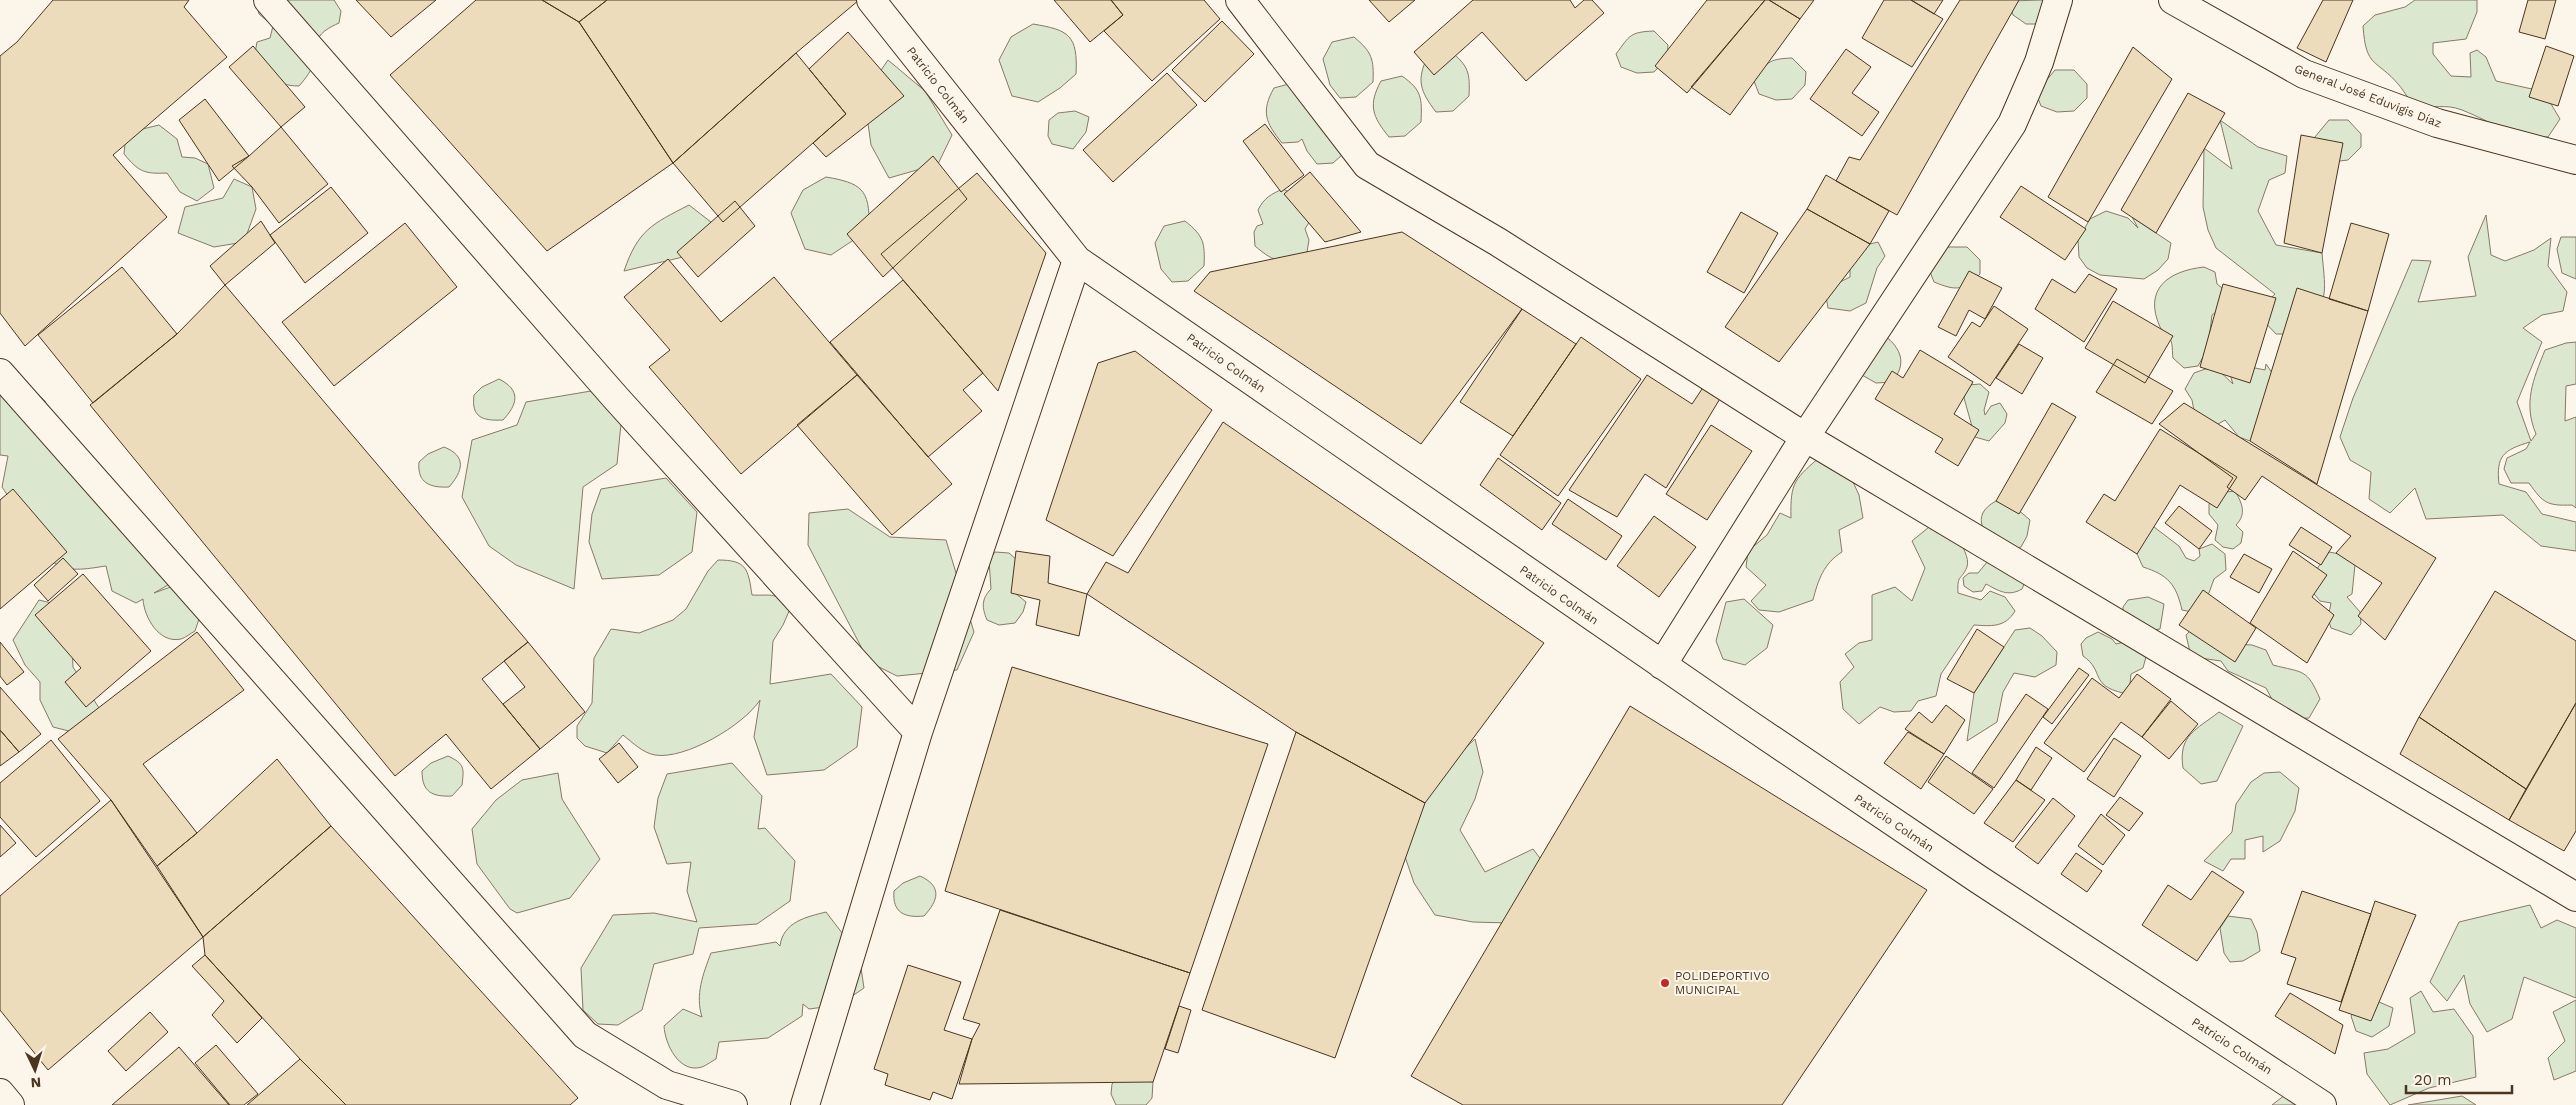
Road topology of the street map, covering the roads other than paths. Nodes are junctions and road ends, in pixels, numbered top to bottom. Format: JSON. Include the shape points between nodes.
{"nodes":[{"id":1,"x":268,"y":0,"type":"edge"},
{"id":2,"x":871,"y":0,"type":"edge"},
{"id":3,"x":1240,"y":0,"type":"edge"},
{"id":4,"x":2058,"y":0,"type":"edge"},
{"id":5,"x":2173,"y":0,"type":"edge"},
{"id":6,"x":2576,"y":160,"type":"edge"},
{"id":7,"x":1077,"y":260,"type":"junction"},
{"id":8,"x":0,"y":373,"type":"edge"},
{"id":9,"x":1805,"y":436,"type":"junction"},
{"id":10,"x":1662,"y":665,"type":"junction"},
{"id":11,"x":918,"y":732,"type":"junction"},
{"id":12,"x":2576,"y":897,"type":"edge"},
{"id":13,"x":0,"y":1093,"type":"edge"},
{"id":14,"x":10,"y":1105,"type":"edge"},
{"id":15,"x":733,"y":1105,"type":"edge"},
{"id":16,"x":805,"y":1105,"type":"edge"},
{"id":17,"x":2322,"y":1105,"type":"edge"}],
"edges":[{"from":1,"to":11,"type":"street","via":[[615,397]]},
{"from":2,"to":7,"type":"street","name":"Patricio Colmán"},
{"from":3,"to":9,"type":"street","via":[[1367,165],[1498,242]]},
{"from":4,"to":9,"type":"street","via":[[2039,62],[2012,124]]},
{"from":5,"to":6,"type":"street","name":"General José Eduvigis Díaz","via":[[2304,74],[2437,123]]},
{"from":7,"to":10,"type":"street","name":"Patricio Colmán"},
{"from":7,"to":11,"type":"street"},
{"from":8,"to":15,"type":"street","via":[[585,1035],[668,1085]]},
{"from":9,"to":10,"type":"street"},
{"from":9,"to":12,"type":"street"},
{"from":10,"to":17,"type":"street","name":"Patricio Colmán","via":[[1978,879]]},
{"from":11,"to":16,"type":"street"},
{"from":13,"to":14,"type":"street"}]}
